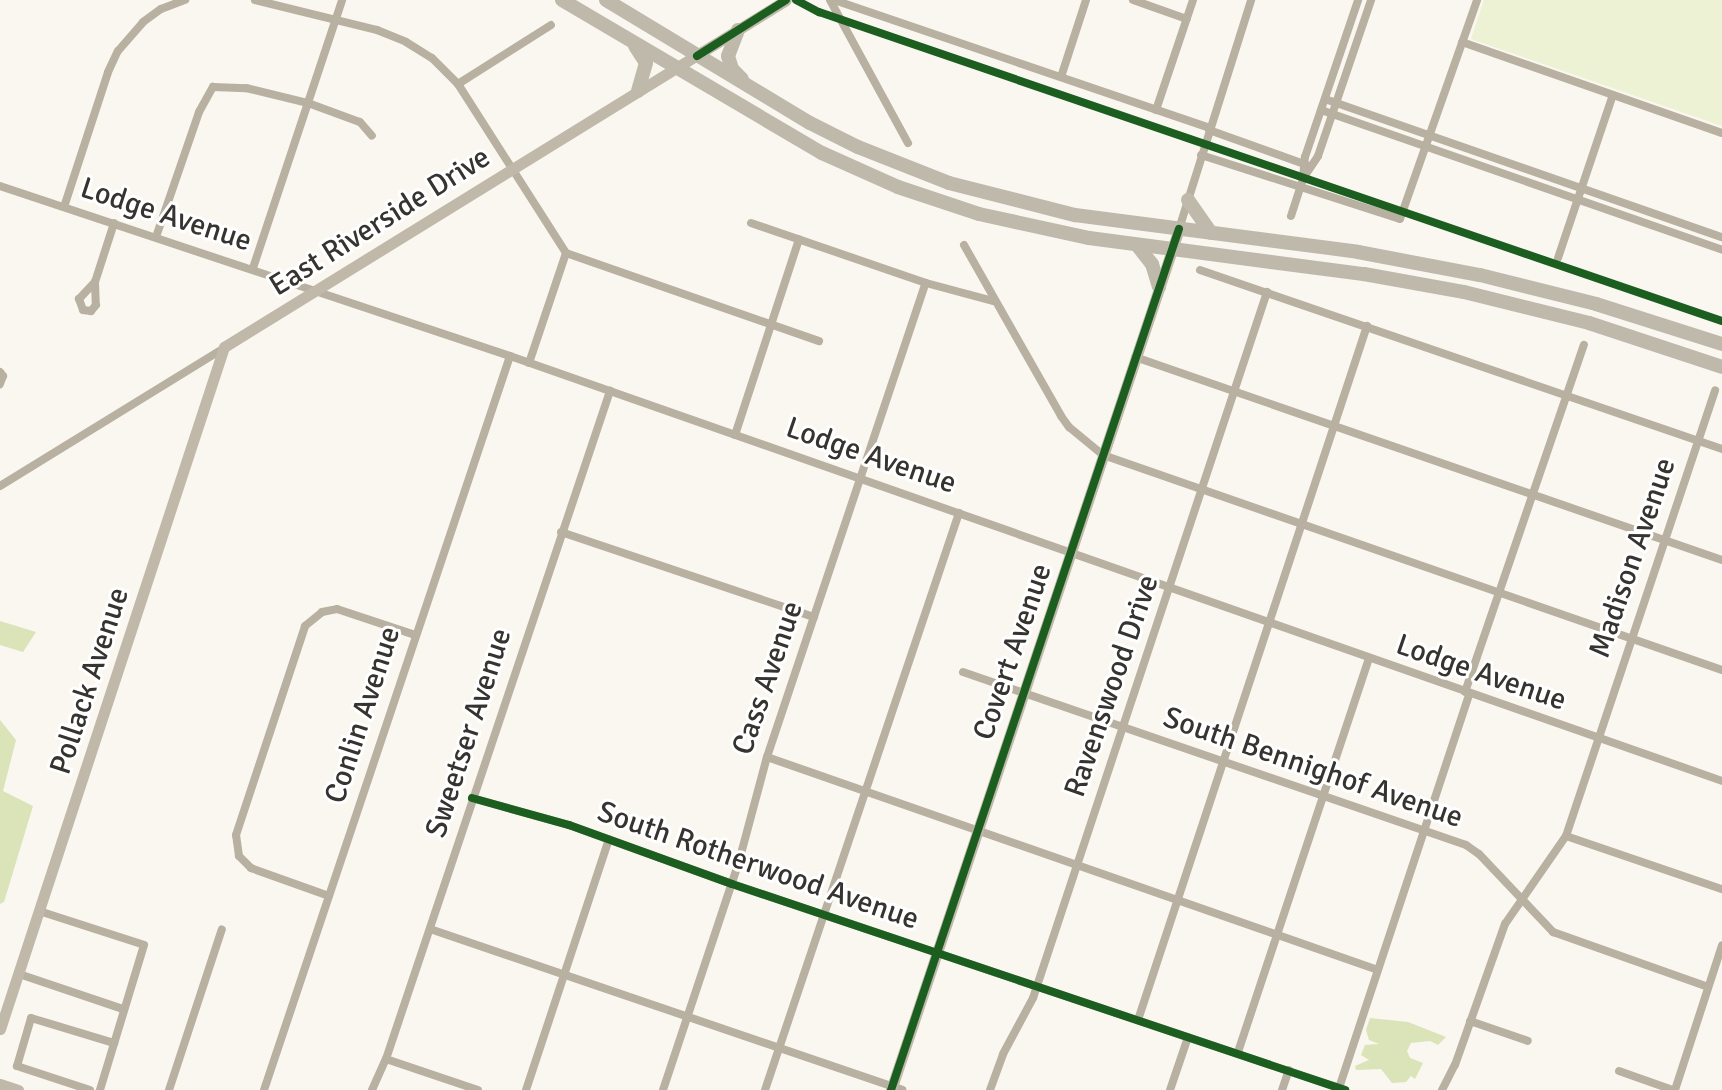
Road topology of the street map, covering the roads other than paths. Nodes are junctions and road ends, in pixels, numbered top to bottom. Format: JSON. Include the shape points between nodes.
{"nodes":[{"id":1,"x":156,"y":0,"type":"edge"},
{"id":2,"x":185,"y":0,"type":"edge"},
{"id":3,"x":255,"y":0,"type":"edge"},
{"id":4,"x":342,"y":0,"type":"edge"},
{"id":5,"x":562,"y":0,"type":"edge"},
{"id":6,"x":606,"y":0,"type":"edge"},
{"id":7,"x":786,"y":0,"type":"edge"},
{"id":8,"x":832,"y":0,"type":"edge"},
{"id":9,"x":1086,"y":0,"type":"edge"},
{"id":10,"x":1133,"y":0,"type":"edge"},
{"id":11,"x":1193,"y":0,"type":"edge"},
{"id":12,"x":1251,"y":0,"type":"edge"},
{"id":13,"x":1358,"y":0,"type":"edge"},
{"id":14,"x":1371,"y":0,"type":"edge"},
{"id":15,"x":1474,"y":1,"type":"edge"},
{"id":16,"x":161,"y":9,"type":"junction"},
{"id":17,"x":1187,"y":19,"type":"junction"},
{"id":18,"x":335,"y":20,"type":"junction"},
{"id":19,"x":551,"y":25,"type":"dead end"},
{"id":20,"x":612,"y":29,"type":"junction"},
{"id":21,"x":738,"y":30,"type":"junction"},
{"id":22,"x":1462,"y":42,"type":"junction"},
{"id":23,"x":697,"y":56,"type":"junction"},
{"id":24,"x":676,"y":68,"type":"junction"},
{"id":25,"x":1061,"y":77,"type":"junction"},
{"id":26,"x":458,"y":84,"type":"junction"},
{"id":27,"x":638,"y":91,"type":"junction"},
{"id":28,"x":760,"y":95,"type":"junction"},
{"id":29,"x":1613,"y":95,"type":"junction"},
{"id":30,"x":1325,"y":99,"type":"junction"},
{"id":31,"x":308,"y":103,"type":"junction"},
{"id":32,"x":1336,"y":103,"type":"junction"},
{"id":33,"x":1156,"y":110,"type":"junction"},
{"id":34,"x":1321,"y":110,"type":"junction"},
{"id":35,"x":1333,"y":114,"type":"junction"},
{"id":36,"x":1209,"y":129,"type":"junction"},
{"id":37,"x":1722,"y":133,"type":"edge"},
{"id":38,"x":1431,"y":135,"type":"junction"},
{"id":39,"x":372,"y":136,"type":"dead end"},
{"id":40,"x":908,"y":143,"type":"dead end"},
{"id":41,"x":1427,"y":147,"type":"junction"},
{"id":42,"x":1201,"y":155,"type":"junction"},
{"id":43,"x":1308,"y":165,"type":"junction"},
{"id":44,"x":512,"y":168,"type":"junction"},
{"id":45,"x":0,"y":186,"type":"edge"},
{"id":46,"x":1582,"y":188,"type":"junction"},
{"id":47,"x":1300,"y":189,"type":"junction"},
{"id":48,"x":1188,"y":200,"type":"junction"},
{"id":49,"x":1578,"y":200,"type":"junction"},
{"id":50,"x":64,"y":207,"type":"junction"},
{"id":51,"x":1291,"y":216,"type":"dead end"},
{"id":52,"x":114,"y":223,"type":"junction"},
{"id":53,"x":751,"y":223,"type":"dead end"},
{"id":54,"x":1179,"y":229,"type":"junction"},
{"id":55,"x":1211,"y":233,"type":"junction"},
{"id":56,"x":156,"y":237,"type":"junction"},
{"id":57,"x":1722,"y":237,"type":"edge"},
{"id":58,"x":799,"y":239,"type":"junction"},
{"id":59,"x":964,"y":245,"type":"dead end"},
{"id":60,"x":1137,"y":245,"type":"junction"},
{"id":61,"x":1173,"y":250,"type":"junction"},
{"id":62,"x":1722,"y":250,"type":"edge"},
{"id":63,"x":566,"y":253,"type":"junction"},
{"id":64,"x":1558,"y":258,"type":"dead end"},
{"id":65,"x":253,"y":268,"type":"junction"},
{"id":66,"x":1200,"y":270,"type":"dead end"},
{"id":67,"x":95,"y":282,"type":"dead end"},
{"id":68,"x":926,"y":283,"type":"junction"},
{"id":69,"x":1159,"y":287,"type":"junction"},
{"id":70,"x":318,"y":290,"type":"junction"},
{"id":71,"x":1267,"y":292,"type":"junction"},
{"id":72,"x":993,"y":301,"type":"junction"},
{"id":73,"x":771,"y":324,"type":"junction"},
{"id":74,"x":1367,"y":326,"type":"junction"},
{"id":75,"x":819,"y":341,"type":"dead end"},
{"id":76,"x":1722,"y":344,"type":"edge"},
{"id":77,"x":1584,"y":345,"type":"dead end"},
{"id":78,"x":224,"y":347,"type":"junction"},
{"id":79,"x":510,"y":356,"type":"junction"},
{"id":80,"x":1135,"y":357,"type":"junction"},
{"id":81,"x":529,"y":363,"type":"junction"},
{"id":82,"x":1722,"y":367,"type":"edge"},
{"id":83,"x":0,"y":372,"type":"edge"},
{"id":84,"x":0,"y":384,"type":"edge"},
{"id":85,"x":1234,"y":390,"type":"junction"},
{"id":86,"x":1715,"y":390,"type":"dead end"},
{"id":87,"x":610,"y":391,"type":"junction"},
{"id":88,"x":1565,"y":395,"type":"junction"},
{"id":89,"x":1333,"y":424,"type":"junction"},
{"id":90,"x":735,"y":435,"type":"junction"},
{"id":91,"x":1698,"y":441,"type":"junction"},
{"id":92,"x":1722,"y":449,"type":"edge"},
{"id":93,"x":1103,"y":455,"type":"junction"},
{"id":94,"x":862,"y":478,"type":"junction"},
{"id":95,"x":0,"y":486,"type":"edge"},
{"id":96,"x":1202,"y":489,"type":"junction"},
{"id":97,"x":1532,"y":494,"type":"junction"},
{"id":98,"x":959,"y":513,"type":"junction"},
{"id":99,"x":1301,"y":524,"type":"junction"},
{"id":100,"x":561,"y":532,"type":"junction"},
{"id":101,"x":1665,"y":540,"type":"junction"},
{"id":102,"x":1073,"y":553,"type":"junction"},
{"id":103,"x":1722,"y":560,"type":"edge"},
{"id":104,"x":1170,"y":587,"type":"junction"},
{"id":105,"x":1498,"y":593,"type":"junction"},
{"id":106,"x":814,"y":617,"type":"junction"},
{"id":107,"x":1269,"y":624,"type":"junction"},
{"id":108,"x":415,"y":635,"type":"junction"},
{"id":109,"x":1632,"y":640,"type":"junction"},
{"id":110,"x":1369,"y":659,"type":"junction"},
{"id":111,"x":1722,"y":670,"type":"edge"},
{"id":112,"x":963,"y":672,"type":"dead end"},
{"id":113,"x":1024,"y":692,"type":"junction"},
{"id":114,"x":1467,"y":693,"type":"junction"},
{"id":115,"x":1123,"y":727,"type":"junction"},
{"id":116,"x":1598,"y":739,"type":"junction"},
{"id":117,"x":767,"y":757,"type":"junction"},
{"id":118,"x":1224,"y":762,"type":"junction"},
{"id":119,"x":1722,"y":781,"type":"edge"},
{"id":120,"x":865,"y":791,"type":"junction"},
{"id":121,"x":1323,"y":797,"type":"junction"},
{"id":122,"x":472,"y":798,"type":"junction"},
{"id":123,"x":978,"y":830,"type":"junction"},
{"id":124,"x":1423,"y":831,"type":"junction"},
{"id":125,"x":1566,"y":836,"type":"junction"},
{"id":126,"x":609,"y":839,"type":"junction"},
{"id":127,"x":1077,"y":865,"type":"junction"},
{"id":128,"x":732,"y":884,"type":"junction"},
{"id":129,"x":1722,"y":889,"type":"edge"},
{"id":130,"x":329,"y":896,"type":"junction"},
{"id":131,"x":1178,"y":900,"type":"junction"},
{"id":132,"x":1520,"y":900,"type":"junction"},
{"id":133,"x":39,"y":911,"type":"junction"},
{"id":134,"x":824,"y":915,"type":"junction"},
{"id":135,"x":222,"y":929,"type":"dead end"},
{"id":136,"x":430,"y":929,"type":"junction"},
{"id":137,"x":1278,"y":935,"type":"junction"},
{"id":138,"x":1722,"y":945,"type":"edge"},
{"id":139,"x":937,"y":953,"type":"junction"},
{"id":140,"x":1378,"y":970,"type":"junction"},
{"id":141,"x":19,"y":974,"type":"junction"},
{"id":142,"x":564,"y":975,"type":"junction"},
{"id":143,"x":1036,"y":986,"type":"junction"},
{"id":144,"x":1708,"y":987,"type":"junction"},
{"id":145,"x":123,"y":1009,"type":"junction"},
{"id":146,"x":687,"y":1017,"type":"junction"},
{"id":147,"x":1138,"y":1020,"type":"junction"},
{"id":148,"x":1470,"y":1021,"type":"junction"},
{"id":149,"x":0,"y":1029,"type":"edge"},
{"id":150,"x":1188,"y":1037,"type":"junction"},
{"id":151,"x":1528,"y":1041,"type":"dead end"},
{"id":152,"x":114,"y":1043,"type":"junction"},
{"id":153,"x":780,"y":1048,"type":"junction"},
{"id":154,"x":1238,"y":1052,"type":"junction"},
{"id":155,"x":386,"y":1059,"type":"junction"},
{"id":156,"x":1289,"y":1070,"type":"junction"},
{"id":157,"x":1619,"y":1071,"type":"dead end"},
{"id":158,"x":0,"y":1084,"type":"edge"},
{"id":159,"x":895,"y":1089,"type":"edge"},
{"id":160,"x":1342,"y":1089,"type":"edge"},
{"id":161,"x":18,"y":1090,"type":"edge"},
{"id":162,"x":90,"y":1090,"type":"edge"},
{"id":163,"x":100,"y":1090,"type":"edge"},
{"id":164,"x":169,"y":1090,"type":"edge"},
{"id":165,"x":264,"y":1090,"type":"edge"},
{"id":166,"x":372,"y":1090,"type":"edge"},
{"id":167,"x":478,"y":1090,"type":"edge"},
{"id":168,"x":526,"y":1090,"type":"edge"},
{"id":169,"x":663,"y":1090,"type":"edge"},
{"id":170,"x":765,"y":1090,"type":"edge"},
{"id":171,"x":990,"y":1090,"type":"edge"},
{"id":172,"x":1170,"y":1090,"type":"edge"},
{"id":173,"x":1282,"y":1090,"type":"edge"},
{"id":174,"x":1442,"y":1090,"type":"edge"},
{"id":175,"x":1674,"y":1090,"type":"edge"}],
"edges":[{"from":1,"to":16,"type":"street"},
{"from":2,"to":16,"type":"street"},
{"from":3,"to":18,"type":"street"},
{"from":4,"to":18,"type":"street"},
{"from":5,"to":20,"type":"highway"},
{"from":6,"to":23,"type":"highway"},
{"from":7,"to":21,"type":"street","name":"East Riverside Drive"},
{"from":8,"to":25,"type":"street"},
{"from":8,"to":40,"type":"street"},
{"from":9,"to":25,"type":"street"},
{"from":10,"to":17,"type":"street"},
{"from":11,"to":17,"type":"street"},
{"from":12,"to":36,"type":"street","name":"Covert Avenue"},
{"from":13,"to":30,"type":"street"},
{"from":14,"to":32,"type":"street"},
{"from":15,"to":22,"type":"street"},
{"from":16,"to":50,"type":"street","via":[[130,35],[113,61]]},
{"from":17,"to":33,"type":"street"},
{"from":18,"to":26,"type":"street","via":[[406,42]]},
{"from":18,"to":31,"type":"street"},
{"from":19,"to":26,"type":"street"},
{"from":20,"to":24,"type":"highway"},
{"from":20,"to":27,"type":"highway","via":[[645,59]]},
{"from":21,"to":23,"type":"street","name":"East Riverside Drive"},
{"from":21,"to":28,"type":"highway","via":[[729,47],[730,66]]},
{"from":22,"to":29,"type":"street"},
{"from":22,"to":38,"type":"street"},
{"from":23,"to":24,"type":"street","name":"East Riverside Drive"},
{"from":23,"to":28,"type":"highway"},
{"from":24,"to":27,"type":"street","name":"East Riverside Drive"},
{"from":24,"to":60,"type":"highway","via":[[811,147],[898,187],[999,220]]},
{"from":25,"to":33,"type":"street"},
{"from":26,"to":44,"type":"street"},
{"from":27,"to":44,"type":"street","name":"East Riverside Drive"},
{"from":28,"to":54,"type":"highway","via":[[858,147],[949,183],[1047,210]]},
{"from":29,"to":37,"type":"street"},
{"from":29,"to":46,"type":"street"},
{"from":30,"to":32,"type":"street"},
{"from":30,"to":34,"type":"street"},
{"from":31,"to":39,"type":"street","via":[[360,122]]},
{"from":31,"to":56,"type":"street","via":[[246,88],[213,87],[199,112]]},
{"from":31,"to":65,"type":"street"},
{"from":32,"to":35,"type":"street"},
{"from":32,"to":38,"type":"street"},
{"from":33,"to":36,"type":"street"},
{"from":34,"to":35,"type":"street"},
{"from":34,"to":43,"type":"street"},
{"from":35,"to":41,"type":"street"},
{"from":35,"to":43,"type":"street"},
{"from":36,"to":42,"type":"street","name":"Covert Avenue"},
{"from":36,"to":43,"type":"street"},
{"from":38,"to":41,"type":"street"},
{"from":38,"to":46,"type":"street"},
{"from":41,"to":47,"type":"street","via":[[1400,219]]},
{"from":41,"to":49,"type":"street"},
{"from":42,"to":47,"type":"street"},
{"from":42,"to":48,"type":"street","name":"Covert Avenue"},
{"from":43,"to":47,"type":"street"},
{"from":44,"to":63,"type":"street"},
{"from":44,"to":70,"type":"street","name":"East Riverside Drive"},
{"from":45,"to":50,"type":"street","name":"Lodge Avenue"},
{"from":46,"to":49,"type":"street"},
{"from":46,"to":57,"type":"street"},
{"from":47,"to":51,"type":"street"},
{"from":48,"to":54,"type":"street","name":"Covert Avenue"},
{"from":48,"to":55,"type":"highway"},
{"from":49,"to":62,"type":"street"},
{"from":49,"to":64,"type":"street"},
{"from":50,"to":52,"type":"street","name":"Lodge Avenue"},
{"from":52,"to":56,"type":"street","name":"Lodge Avenue"},
{"from":52,"to":67,"type":"street"},
{"from":53,"to":58,"type":"street"},
{"from":54,"to":55,"type":"highway"},
{"from":54,"to":61,"type":"street","name":"Covert Avenue"},
{"from":55,"to":76,"type":"highway","via":[[1480,275],[1612,308]]},
{"from":56,"to":65,"type":"street","name":"Lodge Avenue"},
{"from":58,"to":68,"type":"street"},
{"from":58,"to":73,"type":"street"},
{"from":59,"to":72,"type":"street"},
{"from":60,"to":61,"type":"highway"},
{"from":60,"to":69,"type":"highway","via":[[1152,264]]},
{"from":61,"to":69,"type":"street","name":"Covert Avenue"},
{"from":61,"to":82,"type":"highway","via":[[1464,292],[1589,323]]},
{"from":63,"to":73,"type":"street"},
{"from":63,"to":81,"type":"street"},
{"from":65,"to":70,"type":"street","name":"Lodge Avenue"},
{"from":66,"to":71,"type":"street"},
{"from":68,"to":72,"type":"street"},
{"from":68,"to":94,"type":"street","name":"Cass Avenue"},
{"from":69,"to":80,"type":"street","name":"Covert Avenue"},
{"from":70,"to":78,"type":"street","name":"East Riverside Drive"},
{"from":70,"to":79,"type":"street","name":"Lodge Avenue"},
{"from":71,"to":74,"type":"street"},
{"from":71,"to":85,"type":"street","name":"Ravenswood Drive"},
{"from":72,"to":93,"type":"street","via":[[1061,416]]},
{"from":73,"to":75,"type":"street"},
{"from":73,"to":90,"type":"street"},
{"from":74,"to":88,"type":"street"},
{"from":74,"to":89,"type":"street"},
{"from":77,"to":88,"type":"street"},
{"from":78,"to":95,"type":"street","name":"East Riverside Drive"},
{"from":78,"to":133,"type":"street","name":"Pollack Avenue"},
{"from":79,"to":81,"type":"street","name":"Lodge Avenue"},
{"from":79,"to":108,"type":"street","name":"Conlin Avenue"},
{"from":80,"to":85,"type":"street"},
{"from":80,"to":93,"type":"street","name":"Covert Avenue"},
{"from":81,"to":87,"type":"street","name":"Lodge Avenue"},
{"from":83,"to":84,"type":"street"},
{"from":85,"to":89,"type":"street"},
{"from":85,"to":96,"type":"street","name":"Ravenswood Drive"},
{"from":86,"to":91,"type":"street","name":"Madison Avenue"},
{"from":87,"to":90,"type":"street","name":"Lodge Avenue"},
{"from":87,"to":100,"type":"street","name":"Sweetser Avenue"},
{"from":88,"to":91,"type":"street"},
{"from":88,"to":97,"type":"street"},
{"from":89,"to":97,"type":"street"},
{"from":89,"to":99,"type":"street"},
{"from":90,"to":94,"type":"street","name":"Lodge Avenue"},
{"from":91,"to":92,"type":"street"},
{"from":91,"to":101,"type":"street","name":"Madison Avenue"},
{"from":93,"to":96,"type":"street"},
{"from":93,"to":102,"type":"street","name":"Covert Avenue"},
{"from":94,"to":98,"type":"street","name":"Lodge Avenue"},
{"from":94,"to":106,"type":"street","name":"Cass Avenue"},
{"from":96,"to":99,"type":"street"},
{"from":96,"to":104,"type":"street","name":"Ravenswood Drive"},
{"from":97,"to":101,"type":"street"},
{"from":97,"to":105,"type":"street"},
{"from":98,"to":102,"type":"street","name":"Lodge Avenue"},
{"from":98,"to":120,"type":"street"},
{"from":99,"to":105,"type":"street"},
{"from":99,"to":107,"type":"street"},
{"from":100,"to":106,"type":"street"},
{"from":100,"to":122,"type":"street","name":"Sweetser Avenue"},
{"from":101,"to":103,"type":"street"},
{"from":101,"to":109,"type":"street","name":"Madison Avenue"},
{"from":102,"to":104,"type":"street","name":"Lodge Avenue"},
{"from":102,"to":113,"type":"street","name":"Covert Avenue"},
{"from":104,"to":107,"type":"street","name":"Lodge Avenue"},
{"from":104,"to":115,"type":"street","name":"Ravenswood Drive"},
{"from":105,"to":109,"type":"street"},
{"from":105,"to":114,"type":"street"},
{"from":106,"to":117,"type":"street","name":"Cass Avenue"},
{"from":107,"to":110,"type":"street","name":"Lodge Avenue"},
{"from":107,"to":118,"type":"street"},
{"from":108,"to":130,"type":"street","name":"Conlin Avenue"},
{"from":108,"to":130,"type":"street","via":[[337,609],[322,612],[305,626],[236,835],[239,856],[251,868]]},
{"from":109,"to":111,"type":"street"},
{"from":109,"to":116,"type":"street","name":"Madison Avenue"},
{"from":110,"to":114,"type":"street","name":"Lodge Avenue"},
{"from":110,"to":121,"type":"street"},
{"from":112,"to":113,"type":"street","name":"South Bennighof Avenue"},
{"from":113,"to":115,"type":"street","name":"South Bennighof Avenue"},
{"from":113,"to":123,"type":"street","name":"Covert Avenue"},
{"from":114,"to":116,"type":"street","name":"Lodge Avenue"},
{"from":114,"to":124,"type":"street"},
{"from":115,"to":118,"type":"street","name":"South Bennighof Avenue"},
{"from":115,"to":127,"type":"street","name":"Ravenswood Drive"},
{"from":116,"to":119,"type":"street","name":"Lodge Avenue"},
{"from":116,"to":125,"type":"street","name":"Madison Avenue"},
{"from":117,"to":120,"type":"street"},
{"from":117,"to":128,"type":"street","name":"Cass Avenue"},
{"from":118,"to":121,"type":"street","name":"South Bennighof Avenue"},
{"from":118,"to":131,"type":"street"},
{"from":120,"to":123,"type":"street"},
{"from":120,"to":134,"type":"street"},
{"from":121,"to":124,"type":"street","name":"South Bennighof Avenue"},
{"from":121,"to":137,"type":"street"},
{"from":122,"to":126,"type":"street","name":"South Rotherwood Avenue"},
{"from":122,"to":136,"type":"street","name":"Sweetser Avenue"},
{"from":123,"to":127,"type":"street"},
{"from":123,"to":139,"type":"street","name":"Covert Avenue"},
{"from":124,"to":132,"type":"street","name":"South Bennighof Avenue","via":[[1471,848]]},
{"from":124,"to":140,"type":"street"},
{"from":125,"to":129,"type":"street"},
{"from":125,"to":132,"type":"street","name":"Madison Avenue"},
{"from":126,"to":128,"type":"street","name":"South Rotherwood Avenue"},
{"from":126,"to":142,"type":"street"},
{"from":127,"to":131,"type":"street"},
{"from":127,"to":143,"type":"street","name":"Ravenswood Drive"},
{"from":128,"to":134,"type":"street","name":"South Rotherwood Avenue"},
{"from":128,"to":146,"type":"street","name":"Cass Avenue"},
{"from":130,"to":165,"type":"street","name":"Conlin Avenue"},
{"from":131,"to":137,"type":"street"},
{"from":131,"to":147,"type":"street"},
{"from":132,"to":144,"type":"street","name":"South Bennighof Avenue","via":[[1553,932]]},
{"from":132,"to":148,"type":"street","name":"Madison Avenue","via":[[1501,932]]},
{"from":133,"to":141,"type":"street","name":"Pollack Avenue"},
{"from":133,"to":145,"type":"street","via":[[144,945]]},
{"from":134,"to":139,"type":"street","name":"South Rotherwood Avenue"},
{"from":134,"to":153,"type":"street"},
{"from":135,"to":164,"type":"street"},
{"from":136,"to":142,"type":"street"},
{"from":136,"to":155,"type":"street","name":"Sweetser Avenue"},
{"from":137,"to":140,"type":"street"},
{"from":137,"to":154,"type":"street"},
{"from":138,"to":144,"type":"street"},
{"from":139,"to":143,"type":"street","name":"South Rotherwood Avenue"},
{"from":139,"to":159,"type":"street","name":"Covert Avenue"},
{"from":140,"to":160,"type":"street"},
{"from":141,"to":145,"type":"street"},
{"from":141,"to":149,"type":"street","name":"Pollack Avenue"},
{"from":142,"to":146,"type":"street"},
{"from":142,"to":168,"type":"street"},
{"from":143,"to":147,"type":"street","name":"South Rotherwood Avenue"},
{"from":143,"to":171,"type":"street","name":"Ravenswood Drive"},
{"from":144,"to":175,"type":"street"},
{"from":145,"to":152,"type":"street"},
{"from":146,"to":153,"type":"street"},
{"from":146,"to":169,"type":"street","name":"Cass Avenue"},
{"from":147,"to":150,"type":"street","name":"South Rotherwood Avenue"},
{"from":148,"to":151,"type":"street"},
{"from":148,"to":174,"type":"street","name":"Madison Avenue"},
{"from":150,"to":154,"type":"street","name":"South Rotherwood Avenue"},
{"from":150,"to":172,"type":"street"},
{"from":152,"to":162,"type":"street","via":[[31,1018],[17,1066]]},
{"from":152,"to":163,"type":"street"},
{"from":153,"to":159,"type":"street"},
{"from":153,"to":170,"type":"street"},
{"from":154,"to":156,"type":"street","name":"South Rotherwood Avenue"},
{"from":155,"to":166,"type":"street","name":"Sweetser Avenue"},
{"from":155,"to":167,"type":"street"},
{"from":156,"to":160,"type":"street","name":"South Rotherwood Avenue"},
{"from":156,"to":173,"type":"street"},
{"from":157,"to":175,"type":"street"},
{"from":158,"to":161,"type":"street"}]}
